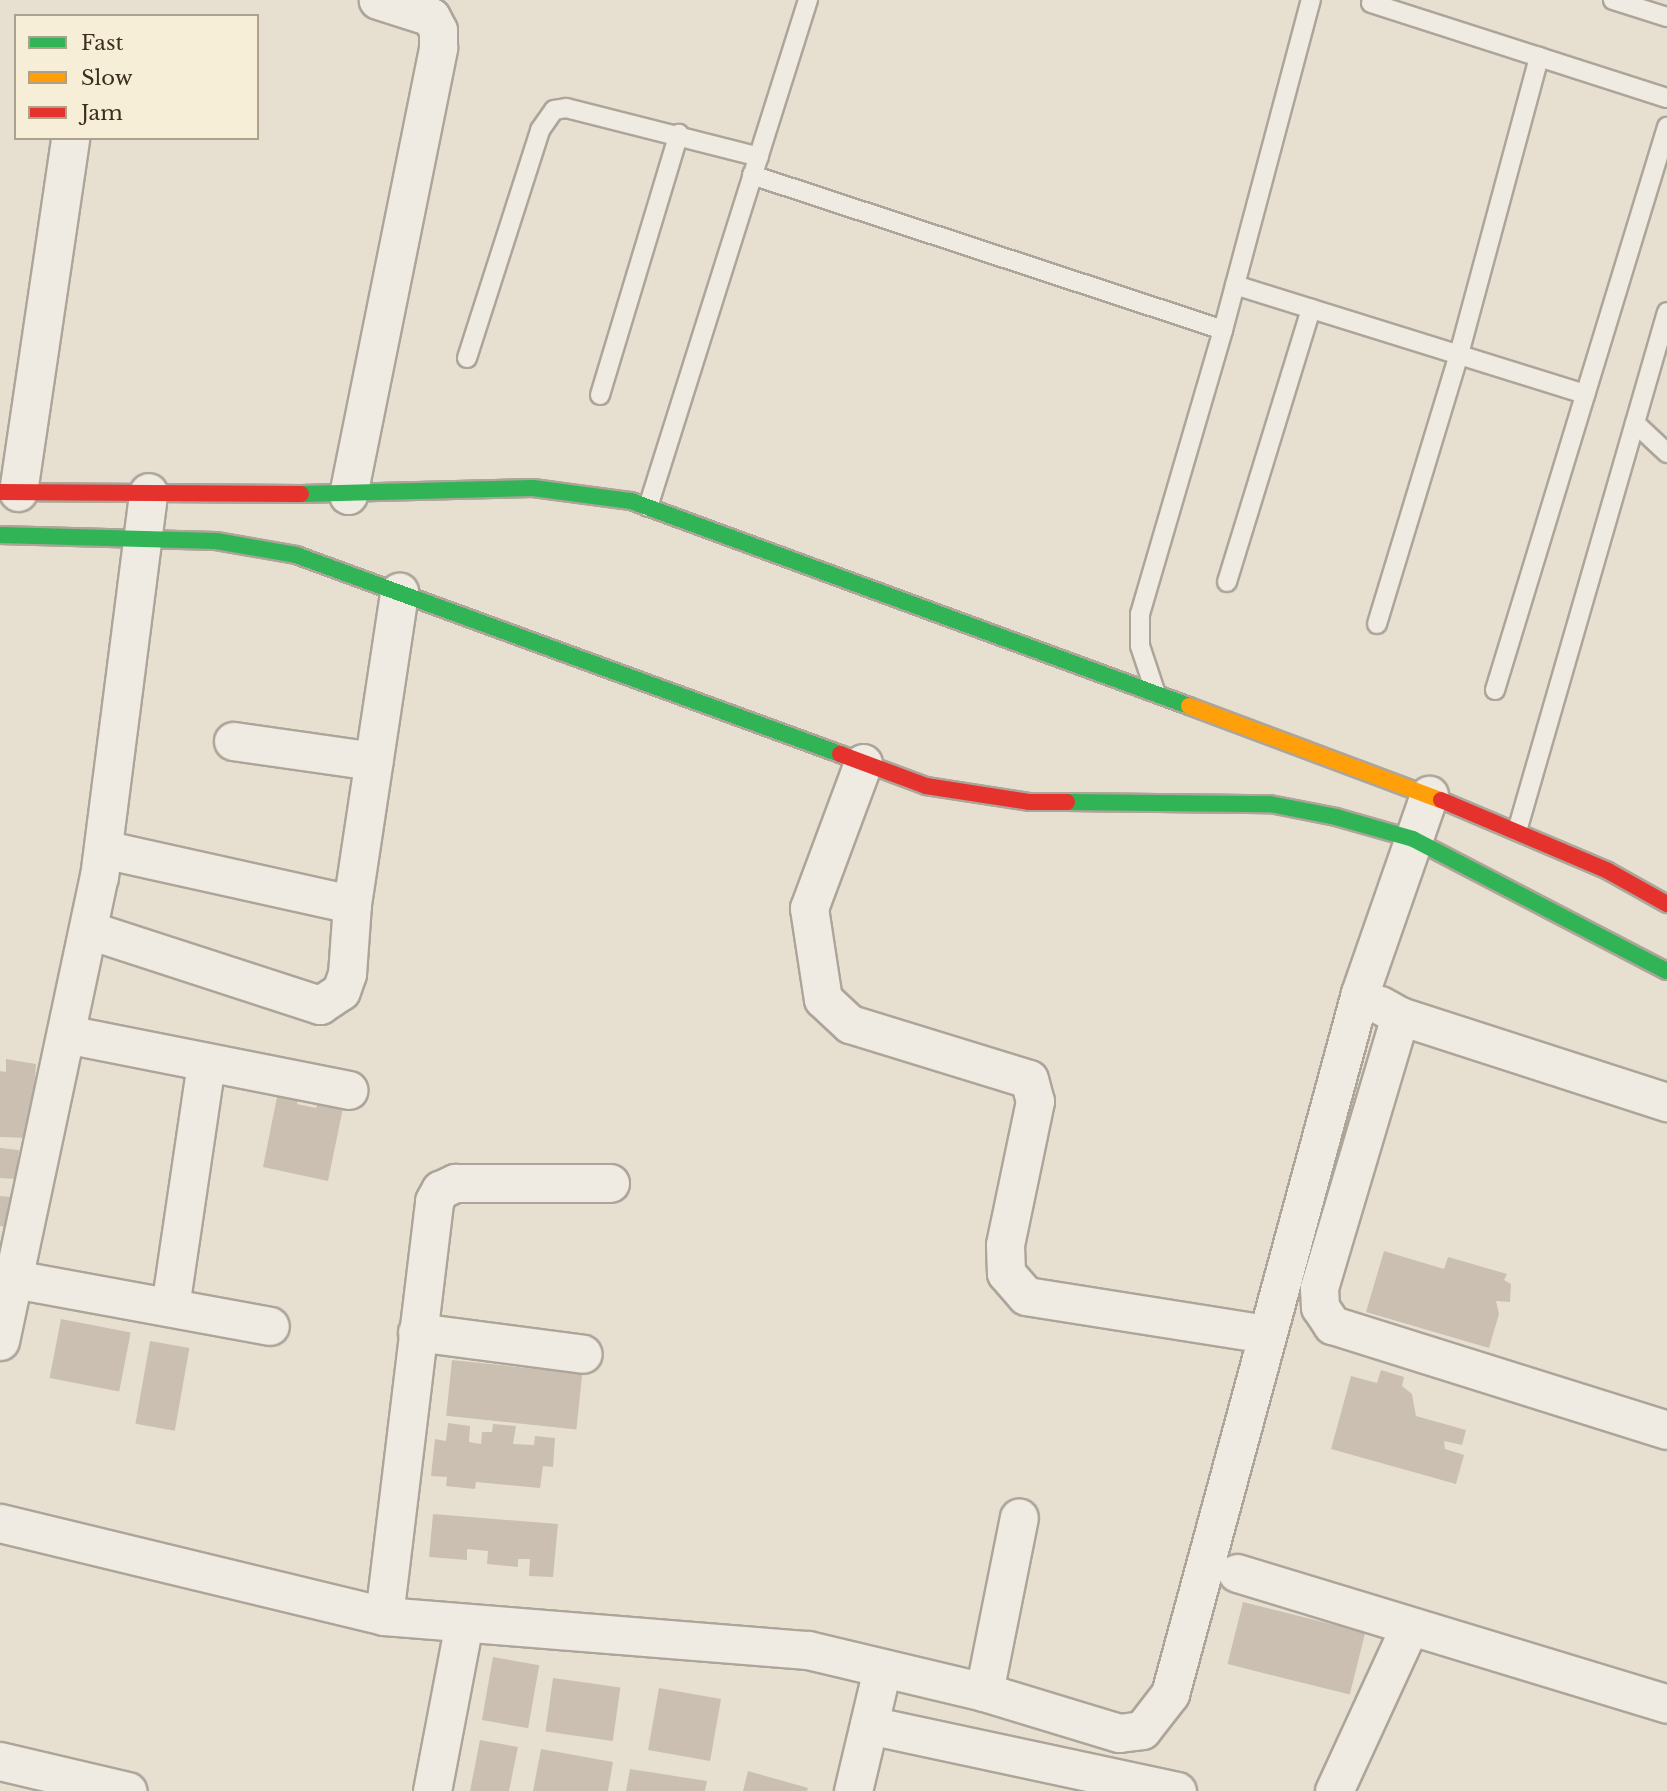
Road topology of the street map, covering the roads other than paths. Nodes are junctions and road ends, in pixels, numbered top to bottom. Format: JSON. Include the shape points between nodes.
{"nodes":[{"id":1,"x":378,"y":0,"type":"edge"},
{"id":2,"x":808,"y":0,"type":"edge"},
{"id":3,"x":1311,"y":0,"type":"edge"},
{"id":4,"x":1613,"y":0,"type":"edge"},
{"id":5,"x":1371,"y":4,"type":"dead end"},
{"id":6,"x":1667,"y":17,"type":"edge"},
{"id":7,"x":1539,"y":57,"type":"junction"},
{"id":8,"x":1667,"y":98,"type":"edge"},
{"id":9,"x":1667,"y":127,"type":"edge"},
{"id":10,"x":679,"y":134,"type":"junction"},
{"id":11,"x":70,"y":140,"type":"edge"},
{"id":12,"x":758,"y":157,"type":"junction"},
{"id":13,"x":752,"y":175,"type":"junction"},
{"id":14,"x":1234,"y":285,"type":"junction"},
{"id":15,"x":1311,"y":309,"type":"junction"},
{"id":16,"x":1667,"y":312,"type":"edge"},
{"id":17,"x":1223,"y":330,"type":"junction"},
{"id":18,"x":1459,"y":354,"type":"junction"},
{"id":19,"x":467,"y":358,"type":"dead end"},
{"id":20,"x":1586,"y":394,"type":"junction"},
{"id":21,"x":600,"y":396,"type":"dead end"},
{"id":22,"x":1635,"y":424,"type":"junction"},
{"id":23,"x":1667,"y":453,"type":"edge"},
{"id":24,"x":9,"y":492,"type":"edge"},
{"id":25,"x":148,"y":492,"type":"junction"},
{"id":26,"x":348,"y":495,"type":"junction"},
{"id":27,"x":648,"y":507,"type":"junction"},
{"id":28,"x":0,"y":535,"type":"edge"},
{"id":29,"x":142,"y":536,"type":"junction"},
{"id":30,"x":1227,"y":582,"type":"dead end"},
{"id":31,"x":399,"y":592,"type":"junction"},
{"id":32,"x":1377,"y":624,"type":"dead end"},
{"id":33,"x":1495,"y":690,"type":"dead end"},
{"id":34,"x":1156,"y":694,"type":"junction"},
{"id":35,"x":233,"y":741,"type":"dead end"},
{"id":36,"x":374,"y":761,"type":"junction"},
{"id":37,"x":863,"y":763,"type":"junction"},
{"id":38,"x":1429,"y":795,"type":"junction"},
{"id":39,"x":1517,"y":831,"type":"junction"},
{"id":40,"x":1413,"y":839,"type":"junction"},
{"id":41,"x":103,"y":849,"type":"junction"},
{"id":42,"x":352,"y":904,"type":"junction"},
{"id":43,"x":1667,"y":904,"type":"edge"},
{"id":44,"x":89,"y":930,"type":"junction"},
{"id":45,"x":1667,"y":971,"type":"edge"},
{"id":46,"x":1360,"y":993,"type":"junction"},
{"id":47,"x":1400,"y":1016,"type":"junction"},
{"id":48,"x":66,"y":1034,"type":"junction"},
{"id":49,"x":206,"y":1063,"type":"junction"},
{"id":50,"x":348,"y":1090,"type":"dead end"},
{"id":51,"x":1667,"y":1102,"type":"edge"},
{"id":52,"x":610,"y":1183,"type":"dead end"},
{"id":53,"x":13,"y":1279,"type":"junction"},
{"id":54,"x":170,"y":1307,"type":"junction"},
{"id":55,"x":270,"y":1326,"type":"dead end"},
{"id":56,"x":417,"y":1332,"type":"junction"},
{"id":57,"x":1265,"y":1334,"type":"junction"},
{"id":58,"x":0,"y":1341,"type":"edge"},
{"id":59,"x":583,"y":1354,"type":"dead end"},
{"id":60,"x":1667,"y":1430,"type":"edge"},
{"id":61,"x":1019,"y":1517,"type":"dead end"},
{"id":62,"x":0,"y":1523,"type":"edge"},
{"id":63,"x":1237,"y":1573,"type":"dead end"},
{"id":64,"x":384,"y":1616,"type":"junction"},
{"id":65,"x":464,"y":1623,"type":"junction"},
{"id":66,"x":1409,"y":1629,"type":"junction"},
{"id":67,"x":882,"y":1669,"type":"junction"},
{"id":68,"x":984,"y":1692,"type":"junction"},
{"id":69,"x":1667,"y":1704,"type":"edge"},
{"id":70,"x":869,"y":1725,"type":"junction"},
{"id":71,"x":0,"y":1761,"type":"edge"},
{"id":72,"x":1095,"y":1782,"type":"edge"},
{"id":73,"x":128,"y":1791,"type":"edge"},
{"id":74,"x":432,"y":1791,"type":"edge"},
{"id":75,"x":853,"y":1791,"type":"edge"},
{"id":76,"x":1177,"y":1791,"type":"edge"},
{"id":77,"x":1334,"y":1791,"type":"edge"}],
"edges":[{"from":1,"to":26,"type":"street","via":[[431,17],[438,30],[438,47]]},
{"from":2,"to":12,"type":"lane"},
{"from":3,"to":14,"type":"lane"},
{"from":4,"to":6,"type":"lane"},
{"from":5,"to":7,"type":"lane"},
{"from":7,"to":8,"type":"lane"},
{"from":7,"to":18,"type":"lane"},
{"from":9,"to":20,"type":"lane"},
{"from":10,"to":12,"type":"lane"},
{"from":10,"to":19,"type":"lane","via":[[566,108],[545,117]]},
{"from":10,"to":21,"type":"lane"},
{"from":11,"to":24,"type":"street"},
{"from":12,"to":13,"type":"lane"},
{"from":13,"to":17,"type":"lane"},
{"from":13,"to":27,"type":"lane"},
{"from":14,"to":15,"type":"lane"},
{"from":14,"to":17,"type":"lane"},
{"from":15,"to":18,"type":"lane"},
{"from":15,"to":30,"type":"lane"},
{"from":16,"to":22,"type":"lane"},
{"from":17,"to":34,"type":"lane","via":[[1140,614],[1140,646]]},
{"from":18,"to":20,"type":"lane"},
{"from":18,"to":32,"type":"lane"},
{"from":20,"to":33,"type":"lane"},
{"from":22,"to":23,"type":"lane"},
{"from":22,"to":39,"type":"lane"},
{"from":24,"to":25,"type":"main road"},
{"from":25,"to":26,"type":"main road"},
{"from":25,"to":29,"type":"street"},
{"from":26,"to":27,"type":"main road","via":[[533,488]]},
{"from":27,"to":34,"type":"main road"},
{"from":28,"to":29,"type":"main road"},
{"from":29,"to":31,"type":"main road","via":[[216,541],[296,555]]},
{"from":29,"to":41,"type":"street"},
{"from":31,"to":36,"type":"street"},
{"from":31,"to":37,"type":"main road"},
{"from":34,"to":38,"type":"main road"},
{"from":35,"to":36,"type":"street"},
{"from":36,"to":42,"type":"street"},
{"from":37,"to":40,"type":"main road","via":[[926,786],[1029,802],[1270,804]]},
{"from":37,"to":57,"type":"street","via":[[809,908],[823,999],[850,1024],[1029,1079],[1035,1101],[1005,1245],[1006,1273],[1026,1296]]},
{"from":38,"to":39,"type":"main road"},
{"from":38,"to":40,"type":"street"},
{"from":39,"to":43,"type":"main road","via":[[1608,871]]},
{"from":40,"to":45,"type":"main road"},
{"from":40,"to":46,"type":"street"},
{"from":41,"to":42,"type":"street"},
{"from":41,"to":44,"type":"street"},
{"from":42,"to":44,"type":"street","via":[[347,974],[341,991],[320,1005]]},
{"from":44,"to":48,"type":"street"},
{"from":46,"to":47,"type":"street"},
{"from":46,"to":57,"type":"street"},
{"from":47,"to":51,"type":"street"},
{"from":47,"to":60,"type":"street","via":[[1319,1288],[1320,1307],[1332,1325]]},
{"from":48,"to":49,"type":"street"},
{"from":48,"to":53,"type":"street"},
{"from":49,"to":50,"type":"street"},
{"from":49,"to":54,"type":"street"},
{"from":52,"to":56,"type":"street","via":[[455,1183],[440,1189],[430,1215]]},
{"from":53,"to":54,"type":"street"},
{"from":53,"to":58,"type":"street"},
{"from":54,"to":55,"type":"street"},
{"from":56,"to":59,"type":"street"},
{"from":56,"to":64,"type":"street"},
{"from":57,"to":68,"type":"street","via":[[1170,1694],[1158,1714],[1142,1730],[1119,1733]]},
{"from":61,"to":68,"type":"street"},
{"from":62,"to":64,"type":"street"},
{"from":63,"to":66,"type":"street"},
{"from":64,"to":65,"type":"street"},
{"from":65,"to":67,"type":"street","via":[[808,1650]]},
{"from":65,"to":74,"type":"street"},
{"from":66,"to":69,"type":"street"},
{"from":66,"to":77,"type":"street"},
{"from":67,"to":68,"type":"street"},
{"from":67,"to":70,"type":"street"},
{"from":70,"to":72,"type":"street"},
{"from":70,"to":75,"type":"street"},
{"from":71,"to":73,"type":"street"},
{"from":72,"to":76,"type":"street"}]}
